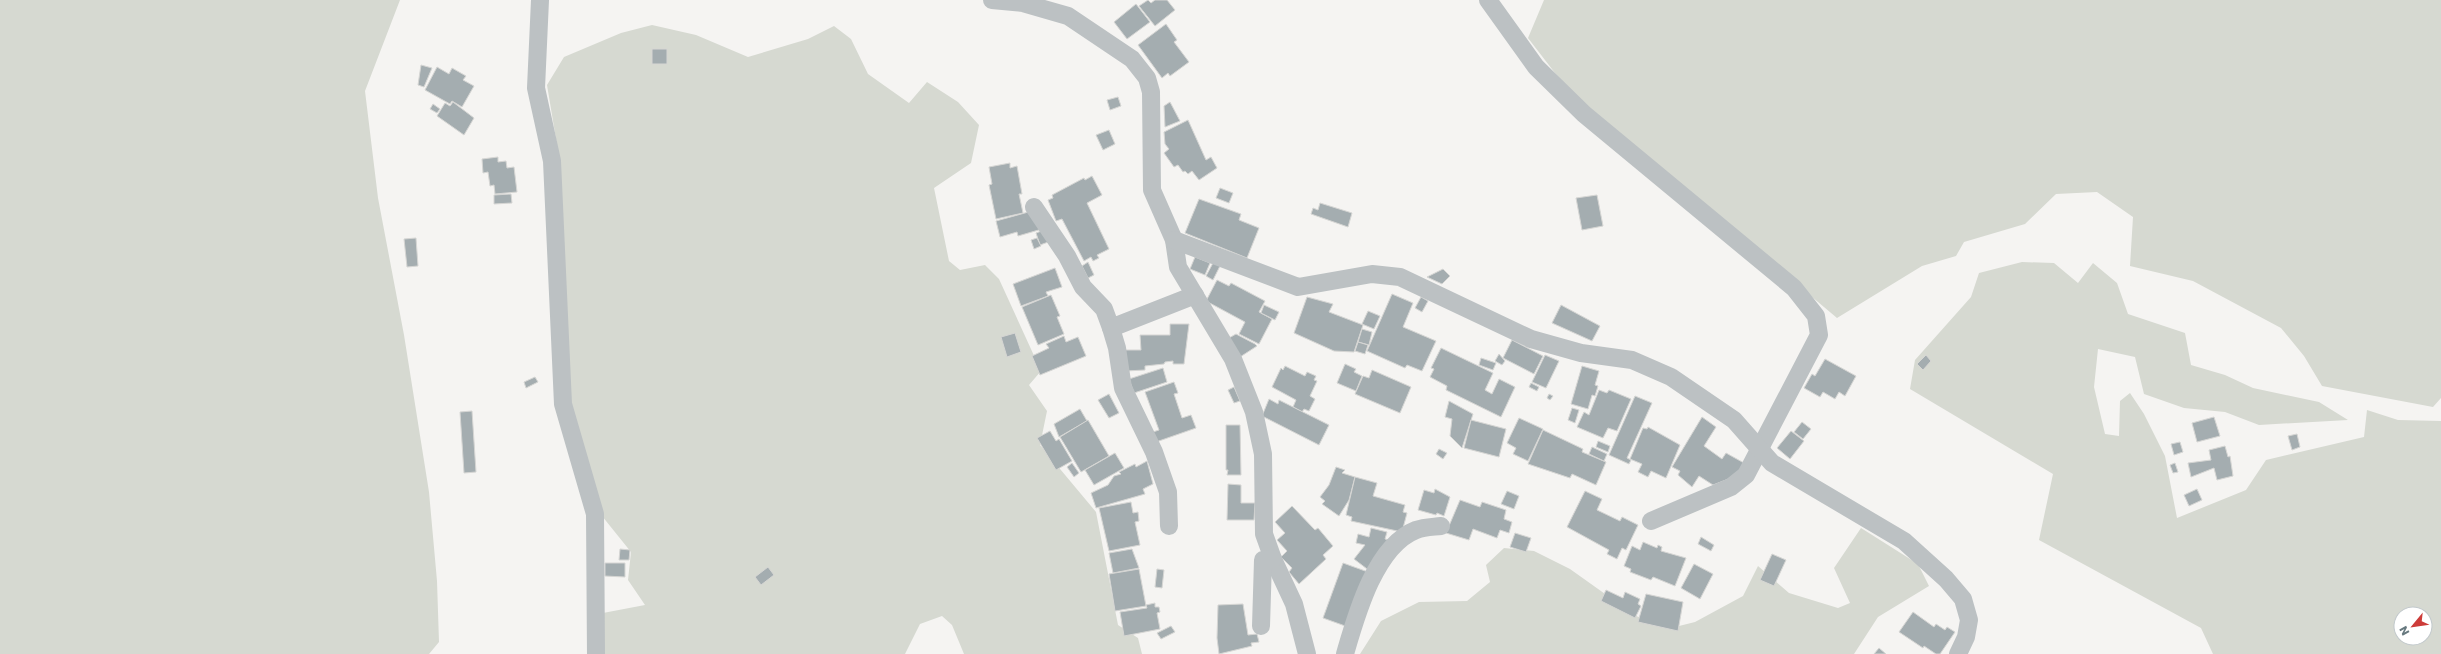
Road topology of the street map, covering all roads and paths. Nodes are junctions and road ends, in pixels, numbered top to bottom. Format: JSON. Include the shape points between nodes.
{"nodes":[{"id":1,"x":540,"y":0,"type":"edge"},
{"id":2,"x":992,"y":0,"type":"edge"},
{"id":3,"x":1488,"y":0,"type":"edge"},
{"id":4,"x":1034,"y":207,"type":"dead end"},
{"id":5,"x":1174,"y":240,"type":"junction"},
{"id":6,"x":1195,"y":295,"type":"junction"},
{"id":7,"x":1111,"y":328,"type":"junction"},
{"id":8,"x":1761,"y":448,"type":"junction"},
{"id":9,"x":1651,"y":521,"type":"dead end"},
{"id":10,"x":1169,"y":526,"type":"dead end"},
{"id":11,"x":1441,"y":526,"type":"dead end"},
{"id":12,"x":1273,"y":559,"type":"junction"},
{"id":13,"x":1261,"y":626,"type":"dead end"},
{"id":14,"x":596,"y":654,"type":"edge"},
{"id":15,"x":1307,"y":654,"type":"edge"},
{"id":16,"x":1345,"y":654,"type":"edge"},
{"id":17,"x":1958,"y":654,"type":"edge"}],
"edges":[{"from":1,"to":14,"type":"street","via":[[536,88],[552,161],[563,404],[596,514]]},
{"from":2,"to":5,"type":"street","via":[[1023,3],[1068,16],[1132,59],[1148,78],[1152,190]]},
{"from":3,"to":8,"type":"street","via":[[1536,67],[1584,114],[1794,288],[1816,316],[1819,335]]},
{"from":4,"to":7,"type":"street","via":[[1067,256],[1082,287],[1104,308]]},
{"from":5,"to":6,"type":"street","via":[[1178,267]]},
{"from":5,"to":8,"type":"street","via":[[1298,287],[1372,274],[1400,277],[1531,339],[1581,353],[1632,360],[1671,378],[1734,420]]},
{"from":6,"to":7,"type":"street"},
{"from":6,"to":12,"type":"street","via":[[1233,359],[1254,412],[1263,454],[1264,534]]},
{"from":7,"to":10,"type":"street","via":[[1123,388],[1154,452],[1168,492]]},
{"from":8,"to":9,"type":"street","via":[[1746,475],[1732,487]]},
{"from":8,"to":17,"type":"street","via":[[1772,463],[1904,541],[1946,578],[1963,599],[1969,620],[1966,637]]},
{"from":11,"to":16,"type":"street","via":[[1416,530],[1391,548],[1372,577],[1355,619]]},
{"from":12,"to":13,"type":"street","via":[[1264,560]]},
{"from":12,"to":15,"type":"street","via":[[1294,604]]}]}
